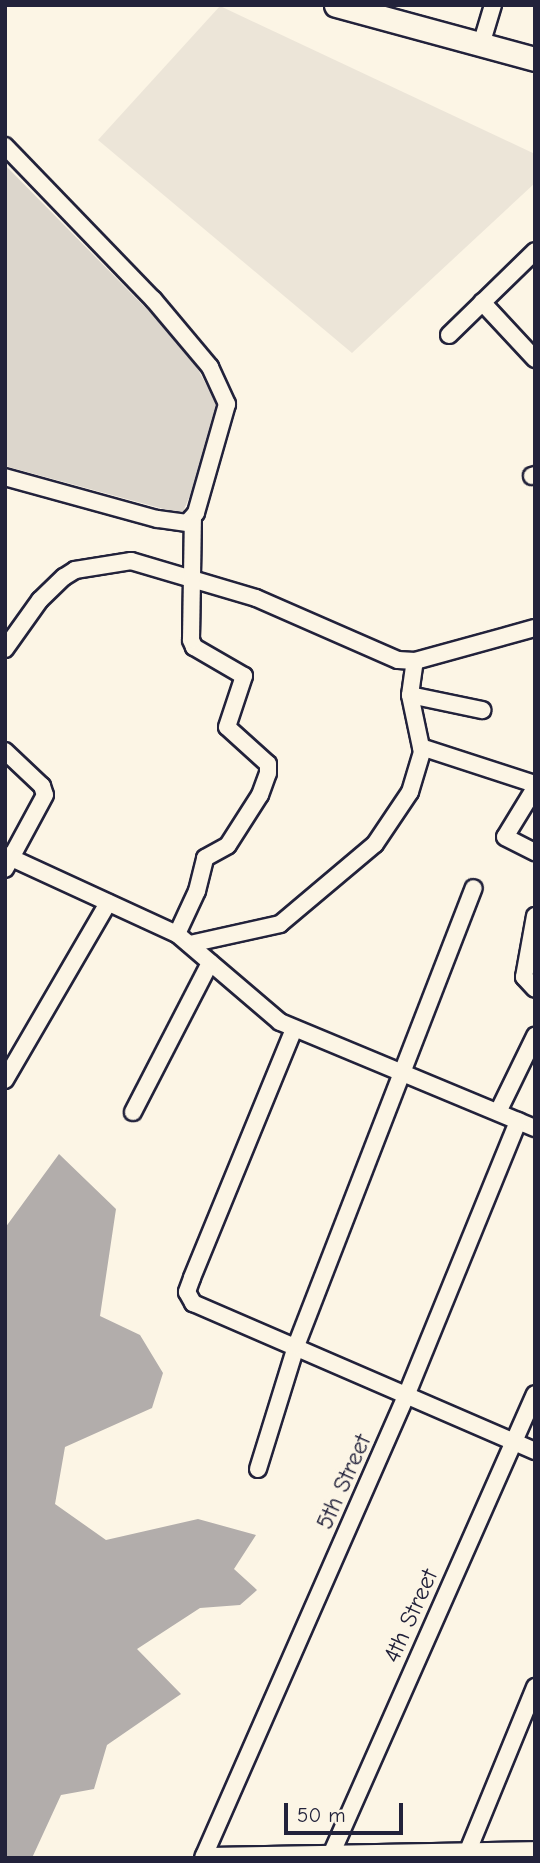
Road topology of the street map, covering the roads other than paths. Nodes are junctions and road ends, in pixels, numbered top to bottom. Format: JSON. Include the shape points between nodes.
{"nodes":[{"id":1,"x":336,"y":5,"type":"edge"},
{"id":2,"x":493,"y":5,"type":"edge"},
{"id":3,"x":481,"y":45,"type":"junction"},
{"id":4,"x":535,"y":59,"type":"edge"},
{"id":5,"x":5,"y":146,"type":"edge"},
{"id":6,"x":535,"y":251,"type":"edge"},
{"id":7,"x":482,"y":302,"type":"junction"},
{"id":8,"x":449,"y":335,"type":"dead end"},
{"id":9,"x":535,"y":359,"type":"edge"},
{"id":10,"x":5,"y":477,"type":"edge"},
{"id":11,"x":193,"y":518,"type":"junction"},
{"id":12,"x":191,"y":580,"type":"junction"},
{"id":13,"x":535,"y":628,"type":"edge"},
{"id":14,"x":5,"y":649,"type":"edge"},
{"id":15,"x":415,"y":661,"type":"junction"},
{"id":16,"x":410,"y":695,"type":"junction"},
{"id":17,"x":482,"y":710,"type":"dead end"},
{"id":18,"x":421,"y":747,"type":"junction"},
{"id":19,"x":5,"y":751,"type":"edge"},
{"id":20,"x":535,"y":786,"type":"edge"},
{"id":21,"x":535,"y":852,"type":"edge"},
{"id":22,"x":7,"y":861,"type":"edge"},
{"id":23,"x":474,"y":888,"type":"dead end"},
{"id":24,"x":108,"y":903,"type":"junction"},
{"id":25,"x":535,"y":916,"type":"edge"},
{"id":26,"x":183,"y":939,"type":"junction"},
{"id":27,"x":210,"y":963,"type":"junction"},
{"id":28,"x":535,"y":989,"type":"edge"},
{"id":29,"x":294,"y":1029,"type":"junction"},
{"id":30,"x":535,"y":1036,"type":"edge"},
{"id":31,"x":402,"y":1075,"type":"junction"},
{"id":32,"x":5,"y":1080,"type":"edge"},
{"id":33,"x":133,"y":1112,"type":"dead end"},
{"id":34,"x":498,"y":1112,"type":"junction"},
{"id":35,"x":518,"y":1121,"type":"junction"},
{"id":36,"x":535,"y":1128,"type":"edge"},
{"id":37,"x":296,"y":1346,"type":"junction"},
{"id":38,"x":535,"y":1394,"type":"edge"},
{"id":39,"x":406,"y":1396,"type":"junction"},
{"id":40,"x":513,"y":1441,"type":"junction"},
{"id":41,"x":535,"y":1451,"type":"edge"},
{"id":42,"x":258,"y":1469,"type":"dead end"},
{"id":43,"x":535,"y":1687,"type":"edge"},
{"id":44,"x":535,"y":1850,"type":"edge"},
{"id":45,"x":466,"y":1856,"type":"edge"},
{"id":46,"x":204,"y":1857,"type":"edge"},
{"id":47,"x":330,"y":1857,"type":"edge"},
{"id":48,"x":367,"y":1857,"type":"edge"}],
"edges":[{"from":1,"to":3,"type":"main road"},
{"from":2,"to":3,"type":"street"},
{"from":3,"to":4,"type":"main road"},
{"from":5,"to":11,"type":"street","via":[[153,299],[210,367],[224,391],[223,420]]},
{"from":6,"to":7,"type":"street"},
{"from":7,"to":8,"type":"street"},
{"from":7,"to":9,"type":"street"},
{"from":10,"to":11,"type":"street","via":[[157,519],[187,523]]},
{"from":11,"to":12,"type":"street"},
{"from":12,"to":14,"type":"street","via":[[131,561],[75,570],[40,600]]},
{"from":12,"to":15,"type":"street","via":[[256,598],[378,654]]},
{"from":12,"to":26,"type":"street","via":[[191,640],[194,647],[244,676],[227,727],[268,764],[268,773],[260,795],[228,845],[205,858]]},
{"from":13,"to":15,"type":"street"},
{"from":15,"to":16,"type":"street"},
{"from":16,"to":17,"type":"street"},
{"from":16,"to":18,"type":"street"},
{"from":18,"to":20,"type":"street"},
{"from":18,"to":26,"type":"street","via":[[410,792],[375,844],[354,865],[280,924]]},
{"from":19,"to":22,"type":"street","via":[[43,786],[45,795]]},
{"from":20,"to":21,"type":"street","via":[[505,837]]},
{"from":22,"to":24,"type":"street"},
{"from":23,"to":31,"type":"street"},
{"from":24,"to":26,"type":"street"},
{"from":24,"to":32,"type":"street"},
{"from":25,"to":28,"type":"street","via":[[524,977]]},
{"from":26,"to":27,"type":"street"},
{"from":27,"to":29,"type":"street","via":[[266,1015]]},
{"from":27,"to":33,"type":"street"},
{"from":29,"to":31,"type":"street"},
{"from":29,"to":37,"type":"street","via":[[187,1292],[192,1303],[206,1311]]},
{"from":30,"to":34,"type":"street"},
{"from":31,"to":34,"type":"street"},
{"from":31,"to":37,"type":"street"},
{"from":34,"to":35,"type":"street"},
{"from":35,"to":36,"type":"street"},
{"from":35,"to":39,"type":"street","name":"5th Street"},
{"from":37,"to":39,"type":"street"},
{"from":37,"to":42,"type":"street"},
{"from":38,"to":40,"type":"street","name":"4th Street"},
{"from":39,"to":40,"type":"street"},
{"from":39,"to":46,"type":"street","name":"5th Street"},
{"from":40,"to":41,"type":"street"},
{"from":40,"to":47,"type":"street","name":"4th Street"},
{"from":43,"to":45,"type":"street"},
{"from":44,"to":45,"type":"street"},
{"from":45,"to":48,"type":"street"},
{"from":46,"to":47,"type":"street"},
{"from":47,"to":48,"type":"street"}]}
